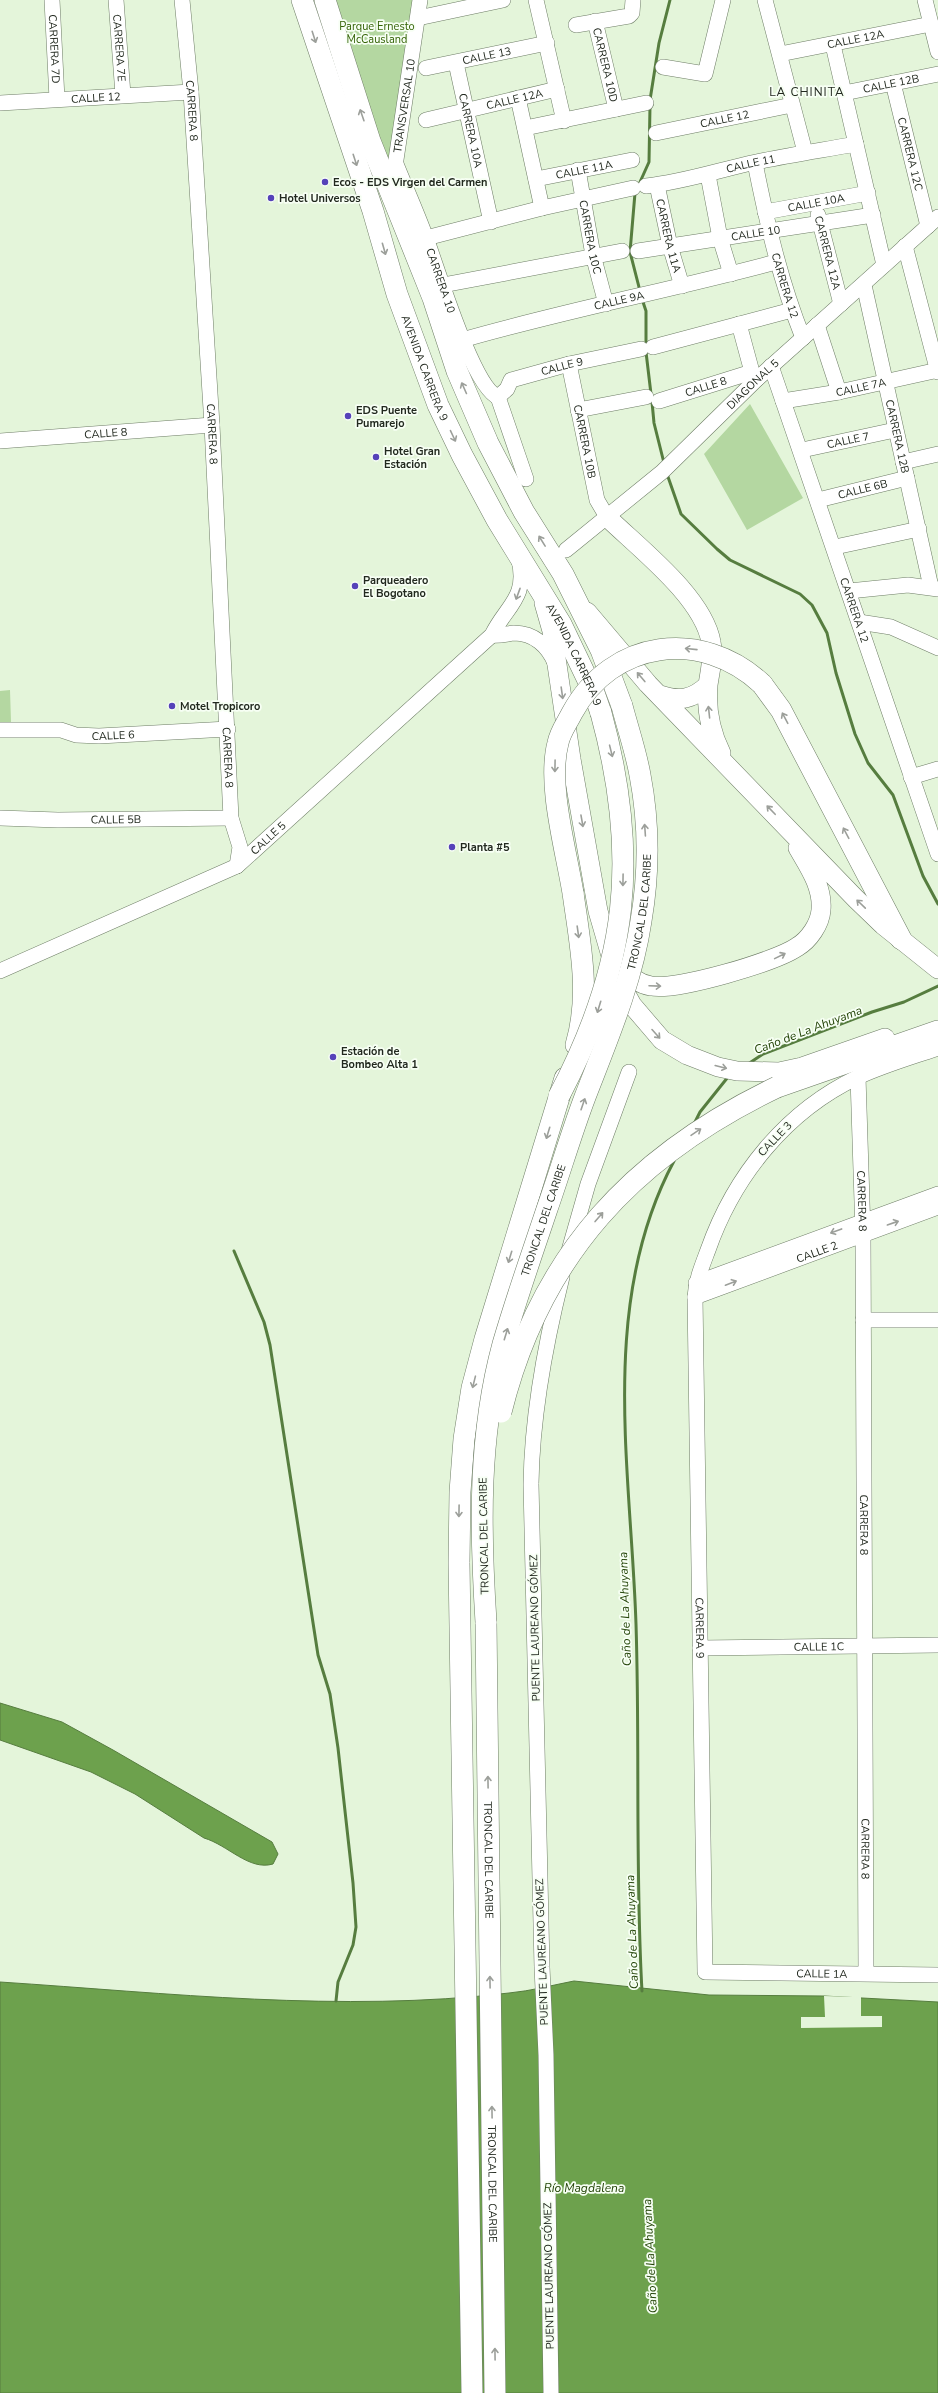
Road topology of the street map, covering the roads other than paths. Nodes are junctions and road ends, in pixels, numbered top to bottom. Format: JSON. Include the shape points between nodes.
{"nodes":[{"id":1,"x":52,"y":0,"type":"edge"},
{"id":2,"x":116,"y":0,"type":"edge"},
{"id":3,"x":182,"y":0,"type":"edge"},
{"id":4,"x":302,"y":0,"type":"edge"},
{"id":5,"x":325,"y":0,"type":"edge"},
{"id":6,"x":420,"y":0,"type":"edge"},
{"id":7,"x":503,"y":0,"type":"edge"},
{"id":8,"x":536,"y":0,"type":"edge"},
{"id":9,"x":633,"y":0,"type":"edge"},
{"id":10,"x":723,"y":0,"type":"edge"},
{"id":11,"x":766,"y":0,"type":"edge"},
{"id":12,"x":925,"y":0,"type":"edge"},
{"id":13,"x":418,"y":18,"type":"junction"},
{"id":14,"x":595,"y":21,"type":"junction"},
{"id":15,"x":931,"y":24,"type":"junction"},
{"id":16,"x":576,"y":26,"type":"dead end"},
{"id":17,"x":547,"y":43,"type":"junction"},
{"id":18,"x":833,"y":44,"type":"junction"},
{"id":19,"x":938,"y":52,"type":"edge"},
{"id":20,"x":780,"y":54,"type":"junction"},
{"id":21,"x":456,"y":63,"type":"junction"},
{"id":22,"x":663,"y":67,"type":"dead end"},
{"id":23,"x":426,"y":68,"type":"dead end"},
{"id":24,"x":938,"y":74,"type":"edge"},
{"id":25,"x":893,"y":83,"type":"junction"},
{"id":26,"x":557,"y":89,"type":"junction"},
{"id":27,"x":191,"y":92,"type":"junction"},
{"id":28,"x":844,"y":93,"type":"junction"},
{"id":29,"x":123,"y":95,"type":"junction"},
{"id":30,"x":518,"y":98,"type":"junction"},
{"id":31,"x":57,"y":99,"type":"junction"},
{"id":32,"x":0,"y":103,"type":"edge"},
{"id":33,"x":646,"y":103,"type":"dead end"},
{"id":34,"x":792,"y":105,"type":"junction"},
{"id":35,"x":616,"y":109,"type":"junction"},
{"id":36,"x":466,"y":110,"type":"junction"},
{"id":37,"x":426,"y":120,"type":"dead end"},
{"id":38,"x":564,"y":122,"type":"junction"},
{"id":39,"x":525,"y":128,"type":"junction"},
{"id":40,"x":656,"y":133,"type":"dead end"},
{"id":41,"x":856,"y":144,"type":"junction"},
{"id":42,"x":805,"y":152,"type":"junction"},
{"id":43,"x":632,"y":160,"type":"dead end"},
{"id":44,"x":755,"y":162,"type":"junction"},
{"id":45,"x":396,"y":164,"type":"junction"},
{"id":46,"x":578,"y":170,"type":"junction"},
{"id":47,"x":708,"y":175,"type":"junction"},
{"id":48,"x":536,"y":179,"type":"junction"},
{"id":49,"x":645,"y":186,"type":"junction"},
{"id":50,"x":390,"y":188,"type":"junction"},
{"id":51,"x":868,"y":193,"type":"junction"},
{"id":52,"x":584,"y":199,"type":"junction"},
{"id":53,"x":815,"y":202,"type":"junction"},
{"id":54,"x":542,"y":208,"type":"junction"},
{"id":55,"x":764,"y":212,"type":"junction"},
{"id":56,"x":873,"y":215,"type":"junction"},
{"id":57,"x":933,"y":221,"type":"edge"},
{"id":58,"x":492,"y":222,"type":"junction"},
{"id":59,"x":819,"y":224,"type":"junction"},
{"id":60,"x":768,"y":230,"type":"junction"},
{"id":61,"x":426,"y":238,"type":"junction"},
{"id":62,"x":720,"y":238,"type":"junction"},
{"id":63,"x":670,"y":246,"type":"junction"},
{"id":64,"x":905,"y":246,"type":"junction"},
{"id":65,"x":622,"y":251,"type":"dead end"},
{"id":66,"x":638,"y":251,"type":"dead end"},
{"id":67,"x":593,"y":256,"type":"junction"},
{"id":68,"x":776,"y":262,"type":"junction"},
{"id":69,"x":884,"y":265,"type":"junction"},
{"id":70,"x":731,"y":274,"type":"junction"},
{"id":71,"x":443,"y":285,"type":"junction"},
{"id":72,"x":864,"y":285,"type":"junction"},
{"id":73,"x":682,"y":286,"type":"junction"},
{"id":74,"x":606,"y":304,"type":"junction"},
{"id":75,"x":841,"y":304,"type":"junction"},
{"id":76,"x":792,"y":310,"type":"junction"},
{"id":77,"x":739,"y":324,"type":"junction"},
{"id":78,"x":817,"y":325,"type":"junction"},
{"id":79,"x":803,"y":338,"type":"junction"},
{"id":80,"x":462,"y":340,"type":"junction"},
{"id":81,"x":569,"y":364,"type":"junction"},
{"id":82,"x":771,"y":366,"type":"junction"},
{"id":83,"x":938,"y":371,"type":"edge"},
{"id":84,"x":754,"y":375,"type":"junction"},
{"id":85,"x":886,"y":381,"type":"junction"},
{"id":86,"x":839,"y":392,"type":"junction"},
{"id":87,"x":495,"y":395,"type":"junction"},
{"id":88,"x":784,"y":401,"type":"junction"},
{"id":89,"x":578,"y":410,"type":"junction"},
{"id":90,"x":212,"y":425,"type":"junction"},
{"id":91,"x":895,"y":430,"type":"junction"},
{"id":92,"x":0,"y":441,"type":"edge"},
{"id":93,"x":802,"y":450,"type":"junction"},
{"id":94,"x":938,"y":454,"type":"edge"},
{"id":95,"x":903,"y":462,"type":"junction"},
{"id":96,"x":907,"y":478,"type":"junction"},
{"id":97,"x":526,"y":479,"type":"dead end"},
{"id":98,"x":818,"y":500,"type":"junction"},
{"id":99,"x":607,"y":517,"type":"junction"},
{"id":100,"x":919,"y":529,"type":"junction"},
{"id":101,"x":834,"y":547,"type":"junction"},
{"id":102,"x":566,"y":550,"type":"dead end"},
{"id":103,"x":518,"y":556,"type":"junction"},
{"id":104,"x":563,"y":574,"type":"junction"},
{"id":105,"x":538,"y":586,"type":"junction"},
{"id":106,"x":934,"y":588,"type":"edge"},
{"id":107,"x":848,"y":591,"type":"junction"},
{"id":108,"x":859,"y":622,"type":"junction"},
{"id":109,"x":492,"y":635,"type":"junction"},
{"id":110,"x":938,"y":648,"type":"edge"},
{"id":111,"x":559,"y":673,"type":"junction"},
{"id":112,"x":708,"y":685,"type":"junction"},
{"id":113,"x":660,"y":695,"type":"junction"},
{"id":114,"x":622,"y":706,"type":"joint"},
{"id":115,"x":601,"y":713,"type":"joint"},
{"id":116,"x":228,"y":729,"type":"junction"},
{"id":117,"x":0,"y":730,"type":"edge"},
{"id":118,"x":725,"y":762,"type":"junction"},
{"id":119,"x":938,"y":769,"type":"edge"},
{"id":120,"x":911,"y":777,"type":"junction"},
{"id":121,"x":0,"y":818,"type":"edge"},
{"id":122,"x":231,"y":818,"type":"junction"},
{"id":123,"x":785,"y":824,"type":"junction"},
{"id":124,"x":938,"y":854,"type":"edge"},
{"id":125,"x":237,"y":866,"type":"junction"},
{"id":126,"x":901,"y":938,"type":"junction"},
{"id":127,"x":612,"y":958,"type":"junction"},
{"id":128,"x":938,"y":969,"type":"edge"},
{"id":129,"x":0,"y":971,"type":"edge"},
{"id":130,"x":938,"y":1022,"type":"edge"},
{"id":131,"x":938,"y":1031,"type":"edge"},
{"id":132,"x":938,"y":1048,"type":"edge"},
{"id":133,"x":627,"y":1076,"type":"dead end"},
{"id":134,"x":858,"y":1076,"type":"junction"},
{"id":135,"x":559,"y":1096,"type":"junction"},
{"id":136,"x":938,"y":1194,"type":"edge"},
{"id":137,"x":938,"y":1207,"type":"edge"},
{"id":138,"x":863,"y":1227,"type":"junction"},
{"id":139,"x":695,"y":1290,"type":"junction"},
{"id":140,"x":863,"y":1320,"type":"junction"},
{"id":141,"x":938,"y":1320,"type":"edge"},
{"id":142,"x":486,"y":1622,"type":"junction"},
{"id":143,"x":865,"y":1645,"type":"junction"},
{"id":144,"x":938,"y":1645,"type":"edge"},
{"id":145,"x":700,"y":1648,"type":"junction"},
{"id":146,"x":705,"y":1972,"type":"joint"},
{"id":147,"x":866,"y":1973,"type":"junction"},
{"id":148,"x":938,"y":1975,"type":"edge"},
{"id":149,"x":472,"y":2393,"type":"edge"},
{"id":150,"x":495,"y":2393,"type":"edge"},
{"id":151,"x":551,"y":2393,"type":"edge"}],
"edges":[{"from":1,"to":31,"type":"street","name":"CARRERA 7D"},
{"from":2,"to":29,"type":"street","name":"CARRERA 7E"},
{"from":3,"to":27,"type":"street","name":"CARRERA 8"},
{"from":4,"to":103,"type":"highway","name":"AVENIDA CARRERA 9","one_way":true,"via":[[420,361],[462,455]]},
{"from":50,"to":5,"type":"highway","name":"AVENIDA CARRERA 9","one_way":true,"via":[[359,109]]},
{"from":6,"to":13,"type":"street","name":"TRANSVERSAL 10"},
{"from":7,"to":13,"type":"street"},
{"from":8,"to":17,"type":"street"},
{"from":9,"to":14,"type":"street","via":[[632,13],[629,16]]},
{"from":10,"to":22,"type":"street","via":[[706,74]]},
{"from":11,"to":20,"type":"street"},
{"from":12,"to":15,"type":"street"},
{"from":13,"to":45,"type":"street","name":"TRANSVERSAL 10"},
{"from":14,"to":16,"type":"street"},
{"from":14,"to":35,"type":"street","name":"CARRERA 10D"},
{"from":15,"to":18,"type":"street","name":"CALLE 12A"},
{"from":15,"to":19,"type":"street"},
{"from":17,"to":21,"type":"street","name":"CALLE 13"},
{"from":17,"to":26,"type":"street"},
{"from":18,"to":20,"type":"street","name":"CALLE 12A"},
{"from":18,"to":28,"type":"street"},
{"from":20,"to":34,"type":"street"},
{"from":21,"to":23,"type":"street","name":"CALLE 13"},
{"from":21,"to":36,"type":"street","name":"CARRERA 10A"},
{"from":24,"to":25,"type":"street","name":"CALLE 12B"},
{"from":25,"to":28,"type":"street","name":"CALLE 12B"},
{"from":25,"to":57,"type":"street","name":"CARRERA 12C"},
{"from":26,"to":30,"type":"street","name":"CALLE 12A"},
{"from":26,"to":38,"type":"street"},
{"from":27,"to":29,"type":"street","name":"CALLE 12"},
{"from":27,"to":90,"type":"street","name":"CARRERA 8"},
{"from":28,"to":41,"type":"street"},
{"from":29,"to":31,"type":"street","name":"CALLE 12"},
{"from":30,"to":36,"type":"street","name":"CALLE 12A"},
{"from":30,"to":39,"type":"street"},
{"from":31,"to":32,"type":"street","name":"CALLE 12"},
{"from":33,"to":35,"type":"street"},
{"from":34,"to":40,"type":"street","name":"CALLE 12"},
{"from":34,"to":42,"type":"street"},
{"from":35,"to":38,"type":"street"},
{"from":36,"to":37,"type":"street","name":"CALLE 12A"},
{"from":36,"to":58,"type":"street","name":"CARRERA 10A"},
{"from":38,"to":39,"type":"street"},
{"from":39,"to":48,"type":"street"},
{"from":41,"to":42,"type":"street","name":"CALLE 11"},
{"from":41,"to":51,"type":"street"},
{"from":42,"to":44,"type":"street","name":"CALLE 11"},
{"from":43,"to":46,"type":"street","name":"CALLE 11A"},
{"from":44,"to":47,"type":"street","name":"CALLE 11"},
{"from":44,"to":55,"type":"street","name":"CARRERA 12"},
{"from":45,"to":50,"type":"street","name":"TRANSVERSAL 10"},
{"from":45,"to":61,"type":"street","name":"CARRERA 10"},
{"from":46,"to":48,"type":"street","name":"CALLE 11A"},
{"from":46,"to":52,"type":"street","name":"CARRERA 10C"},
{"from":47,"to":49,"type":"street","name":"CALLE 11"},
{"from":47,"to":62,"type":"street"},
{"from":48,"to":54,"type":"street"},
{"from":49,"to":52,"type":"street","name":"CALLE 11"},
{"from":49,"to":63,"type":"street","name":"CARRERA 11A"},
{"from":104,"to":50,"type":"highway","name":"AVENIDA CARRERA 9","one_way":true,"via":[[524,512],[488,442],[457,371],[433,298]]},
{"from":51,"to":53,"type":"street","name":"CALLE 10A"},
{"from":51,"to":56,"type":"street"},
{"from":52,"to":54,"type":"street","name":"CALLE 11"},
{"from":52,"to":67,"type":"street","name":"CARRERA 10C"},
{"from":53,"to":55,"type":"street","name":"CALLE 10A"},
{"from":53,"to":59,"type":"street","name":"CARRERA 12A"},
{"from":54,"to":58,"type":"street","name":"CALLE 11"},
{"from":55,"to":60,"type":"street","name":"CARRERA 12"},
{"from":56,"to":59,"type":"street","name":"CALLE 10"},
{"from":56,"to":69,"type":"street"},
{"from":57,"to":64,"type":"street","name":"DIAGONAL 5"},
{"from":58,"to":61,"type":"street","name":"CALLE 11"},
{"from":59,"to":60,"type":"street","name":"CALLE 10"},
{"from":59,"to":75,"type":"street","name":"CARRERA 12A"},
{"from":60,"to":62,"type":"street","name":"CALLE 10"},
{"from":60,"to":68,"type":"street","name":"CARRERA 12"},
{"from":61,"to":71,"type":"street","name":"CARRERA 10"},
{"from":62,"to":63,"type":"street","name":"CALLE 10"},
{"from":62,"to":70,"type":"street"},
{"from":63,"to":66,"type":"street","name":"CALLE 10"},
{"from":63,"to":73,"type":"street","name":"CARRERA 11A"},
{"from":64,"to":69,"type":"street","name":"DIAGONAL 5"},
{"from":64,"to":83,"type":"street"},
{"from":65,"to":67,"type":"street"},
{"from":67,"to":71,"type":"street"},
{"from":67,"to":74,"type":"street","name":"CARRERA 10C"},
{"from":68,"to":70,"type":"street","name":"CALLE 9A"},
{"from":68,"to":76,"type":"street","name":"CARRERA 12"},
{"from":69,"to":72,"type":"street","name":"DIAGONAL 5"},
{"from":70,"to":73,"type":"street","name":"CALLE 9A"},
{"from":71,"to":80,"type":"street","name":"CARRERA 10"},
{"from":72,"to":75,"type":"street","name":"DIAGONAL 5"},
{"from":72,"to":85,"type":"street","name":"CARRERA 12B"},
{"from":73,"to":74,"type":"street","name":"CALLE 9A"},
{"from":74,"to":80,"type":"street","name":"CALLE 9A","via":[[530,320]]},
{"from":75,"to":78,"type":"street","name":"DIAGONAL 5"},
{"from":76,"to":77,"type":"street","name":"CALLE 9"},
{"from":76,"to":79,"type":"street","name":"CARRERA 12"},
{"from":77,"to":81,"type":"street","name":"CALLE 9","via":[[647,348]]},
{"from":77,"to":84,"type":"street"},
{"from":78,"to":79,"type":"street","name":"DIAGONAL 5"},
{"from":78,"to":86,"type":"street"},
{"from":79,"to":82,"type":"street","name":"DIAGONAL 5"},
{"from":80,"to":87,"type":"street","name":"CARRERA 10","via":[[481,379]]},
{"from":81,"to":87,"type":"street","name":"CALLE 9","via":[[511,380],[507,389]]},
{"from":81,"to":89,"type":"street","name":"CARRERA 10B"},
{"from":82,"to":84,"type":"street","name":"DIAGONAL 5"},
{"from":82,"to":88,"type":"street","name":"CARRERA 12"},
{"from":83,"to":85,"type":"street","name":"CALLE 7A"},
{"from":84,"to":89,"type":"street","name":"CALLE 8","via":[[652,399]]},
{"from":84,"to":99,"type":"street","name":"DIAGONAL 5","via":[[666,468]]},
{"from":85,"to":86,"type":"street","name":"CALLE 7A"},
{"from":85,"to":91,"type":"street","name":"CARRERA 12B"},
{"from":86,"to":88,"type":"street","name":"CALLE 7A"},
{"from":87,"to":97,"type":"street"},
{"from":88,"to":93,"type":"street","name":"CARRERA 12"},
{"from":89,"to":99,"type":"street","name":"CARRERA 10B","via":[[597,500]]},
{"from":90,"to":92,"type":"street","name":"CALLE 8"},
{"from":90,"to":116,"type":"street","name":"CARRERA 8","via":[[221,636]]},
{"from":91,"to":93,"type":"street","name":"CALLE 7"},
{"from":91,"to":95,"type":"street","name":"CARRERA 12B"},
{"from":93,"to":98,"type":"street","name":"CARRERA 12"},
{"from":94,"to":95,"type":"street"},
{"from":95,"to":96,"type":"street","name":"CARRERA 12B"},
{"from":96,"to":98,"type":"street","name":"CALLE 6B"},
{"from":96,"to":100,"type":"street","name":"CARRERA 12B"},
{"from":98,"to":101,"type":"street","name":"CARRERA 12"},
{"from":99,"to":102,"type":"street","name":"DIAGONAL 5"},
{"from":99,"to":112,"type":"main road","via":[[688,595],[704,619],[711,642],[712,664]]},
{"from":100,"to":101,"type":"street"},
{"from":100,"to":106,"type":"street","name":"CARRERA 12B"},
{"from":101,"to":107,"type":"street","name":"CARRERA 12"},
{"from":103,"to":105,"type":"highway","name":"AVENIDA CARRERA 9"},
{"from":103,"to":109,"type":"street","name":"CALLE 5","one_way":true,"via":[[521,569],[518,597]]},
{"from":113,"to":104,"type":"main road","one_way":true,"via":[[587,611]]},
{"from":104,"to":114,"type":"highway","name":"AVENIDA CARRERA 9","via":[[602,650]]},
{"from":105,"to":111,"type":"main road","via":[[552,631]]},
{"from":105,"to":115,"type":"highway","name":"AVENIDA CARRERA 9","via":[[562,624],[594,692]]},
{"from":106,"to":107,"type":"street","via":[[889,585]]},
{"from":107,"to":108,"type":"street","name":"CARRERA 12"},
{"from":108,"to":110,"type":"street","via":[[891,627]]},
{"from":108,"to":120,"type":"street","name":"CARRERA 12"},
{"from":109,"to":111,"type":"street","via":[[528,635],[550,651]]},
{"from":109,"to":125,"type":"street","name":"CALLE 5"},
{"from":111,"to":127,"type":"main road","one_way":true,"via":[[571,759],[598,911]]},
{"from":112,"to":113,"type":"main road","via":[[699,694],[686,699],[673,700]]},
{"from":118,"to":112,"type":"main road","one_way":true,"via":[[714,738],[708,712]]},
{"from":113,"to":118,"type":"main road"},
{"from":142,"to":114,"type":"highway","name":"TRONCAL DEL CARIBE","one_way":true,"bridge":true,"via":[[481,1493],[484,1442],[491,1394],[518,1295],[584,1100],[612,1028],[633,961],[641,922],[646,841],[644,808],[640,775]]},
{"from":115,"to":135,"type":"highway","name":"TRONCAL DEL CARIBE","one_way":true,"bridge":true,"via":[[620,798],[624,842],[619,922],[610,972],[598,1013],[581,1054]]},
{"from":116,"to":117,"type":"street","name":"CALLE 6","via":[[99,736],[61,730]]},
{"from":116,"to":122,"type":"street","name":"CARRERA 8"},
{"from":123,"to":118,"type":"main road","one_way":true},
{"from":119,"to":120,"type":"street"},
{"from":120,"to":124,"type":"street","name":"CARRERA 12"},
{"from":121,"to":122,"type":"street","name":"CALLE 5B"},
{"from":122,"to":125,"type":"street","name":"CARRERA 8","via":[[240,847]]},
{"from":126,"to":123,"type":"main road","one_way":true,"via":[[856,899]]},
{"from":127,"to":123,"type":"main road","one_way":true,"via":[[635,980],[652,987],[681,984],[767,962],[797,947],[811,935],[821,911],[820,891]]},
{"from":125,"to":129,"type":"street","name":"CALLE 5"},
{"from":126,"to":128,"type":"main road"},
{"from":126,"to":135,"type":"highway","one_way":true,"bridge":true,"via":[[781,710],[762,684],[732,662],[710,653],[673,648],[649,652],[624,661],[602,675],[584,694],[563,729],[556,755],[556,782],[584,975],[581,1028]]},
{"from":127,"to":130,"type":"main road","one_way":true,"via":[[618,980],[632,1005],[662,1040],[687,1055],[718,1067],[779,1072]]},
{"from":142,"to":131,"type":"highway","one_way":true,"bridge":true,"via":[[491,1492],[496,1440],[514,1366],[541,1301],[587,1231],[636,1179],[696,1132],[736,1107],[777,1087]]},
{"from":132,"to":134,"type":"street","name":"CALLE 3"},
{"from":133,"to":151,"type":"street","name":"PUENTE LAUREANO GÓMEZ","via":[[572,1237],[537,1399],[532,1453]]},
{"from":134,"to":138,"type":"street","name":"CARRERA 8"},
{"from":134,"to":139,"type":"street","name":"CALLE 3","via":[[826,1095],[780,1131],[753,1162],[729,1200],[716,1228]]},
{"from":135,"to":149,"type":"highway","name":"TRONCAL DEL CARIBE","one_way":true,"via":[[472,1388],[464,1439],[460,1492]]},
{"from":136,"to":138,"type":"street","name":"CALLE 2"},
{"from":138,"to":137,"type":"street","name":"CALLE 2","one_way":true},
{"from":138,"to":139,"type":"street","name":"CALLE 2"},
{"from":138,"to":140,"type":"street","name":"CARRERA 8"},
{"from":139,"to":145,"type":"street","name":"CARRERA 9"},
{"from":140,"to":141,"type":"street"},
{"from":140,"to":143,"type":"street","name":"CARRERA 8"},
{"from":150,"to":142,"type":"highway","name":"TRONCAL DEL CARIBE","one_way":true},
{"from":143,"to":144,"type":"street","name":"CALLE 1C"},
{"from":143,"to":145,"type":"street","name":"CALLE 1C"},
{"from":143,"to":147,"type":"street","name":"CARRERA 8"},
{"from":145,"to":146,"type":"street","name":"CARRERA 9"},
{"from":146,"to":147,"type":"street","name":"CALLE 1A"},
{"from":147,"to":148,"type":"street","name":"CALLE 1A"}]}
